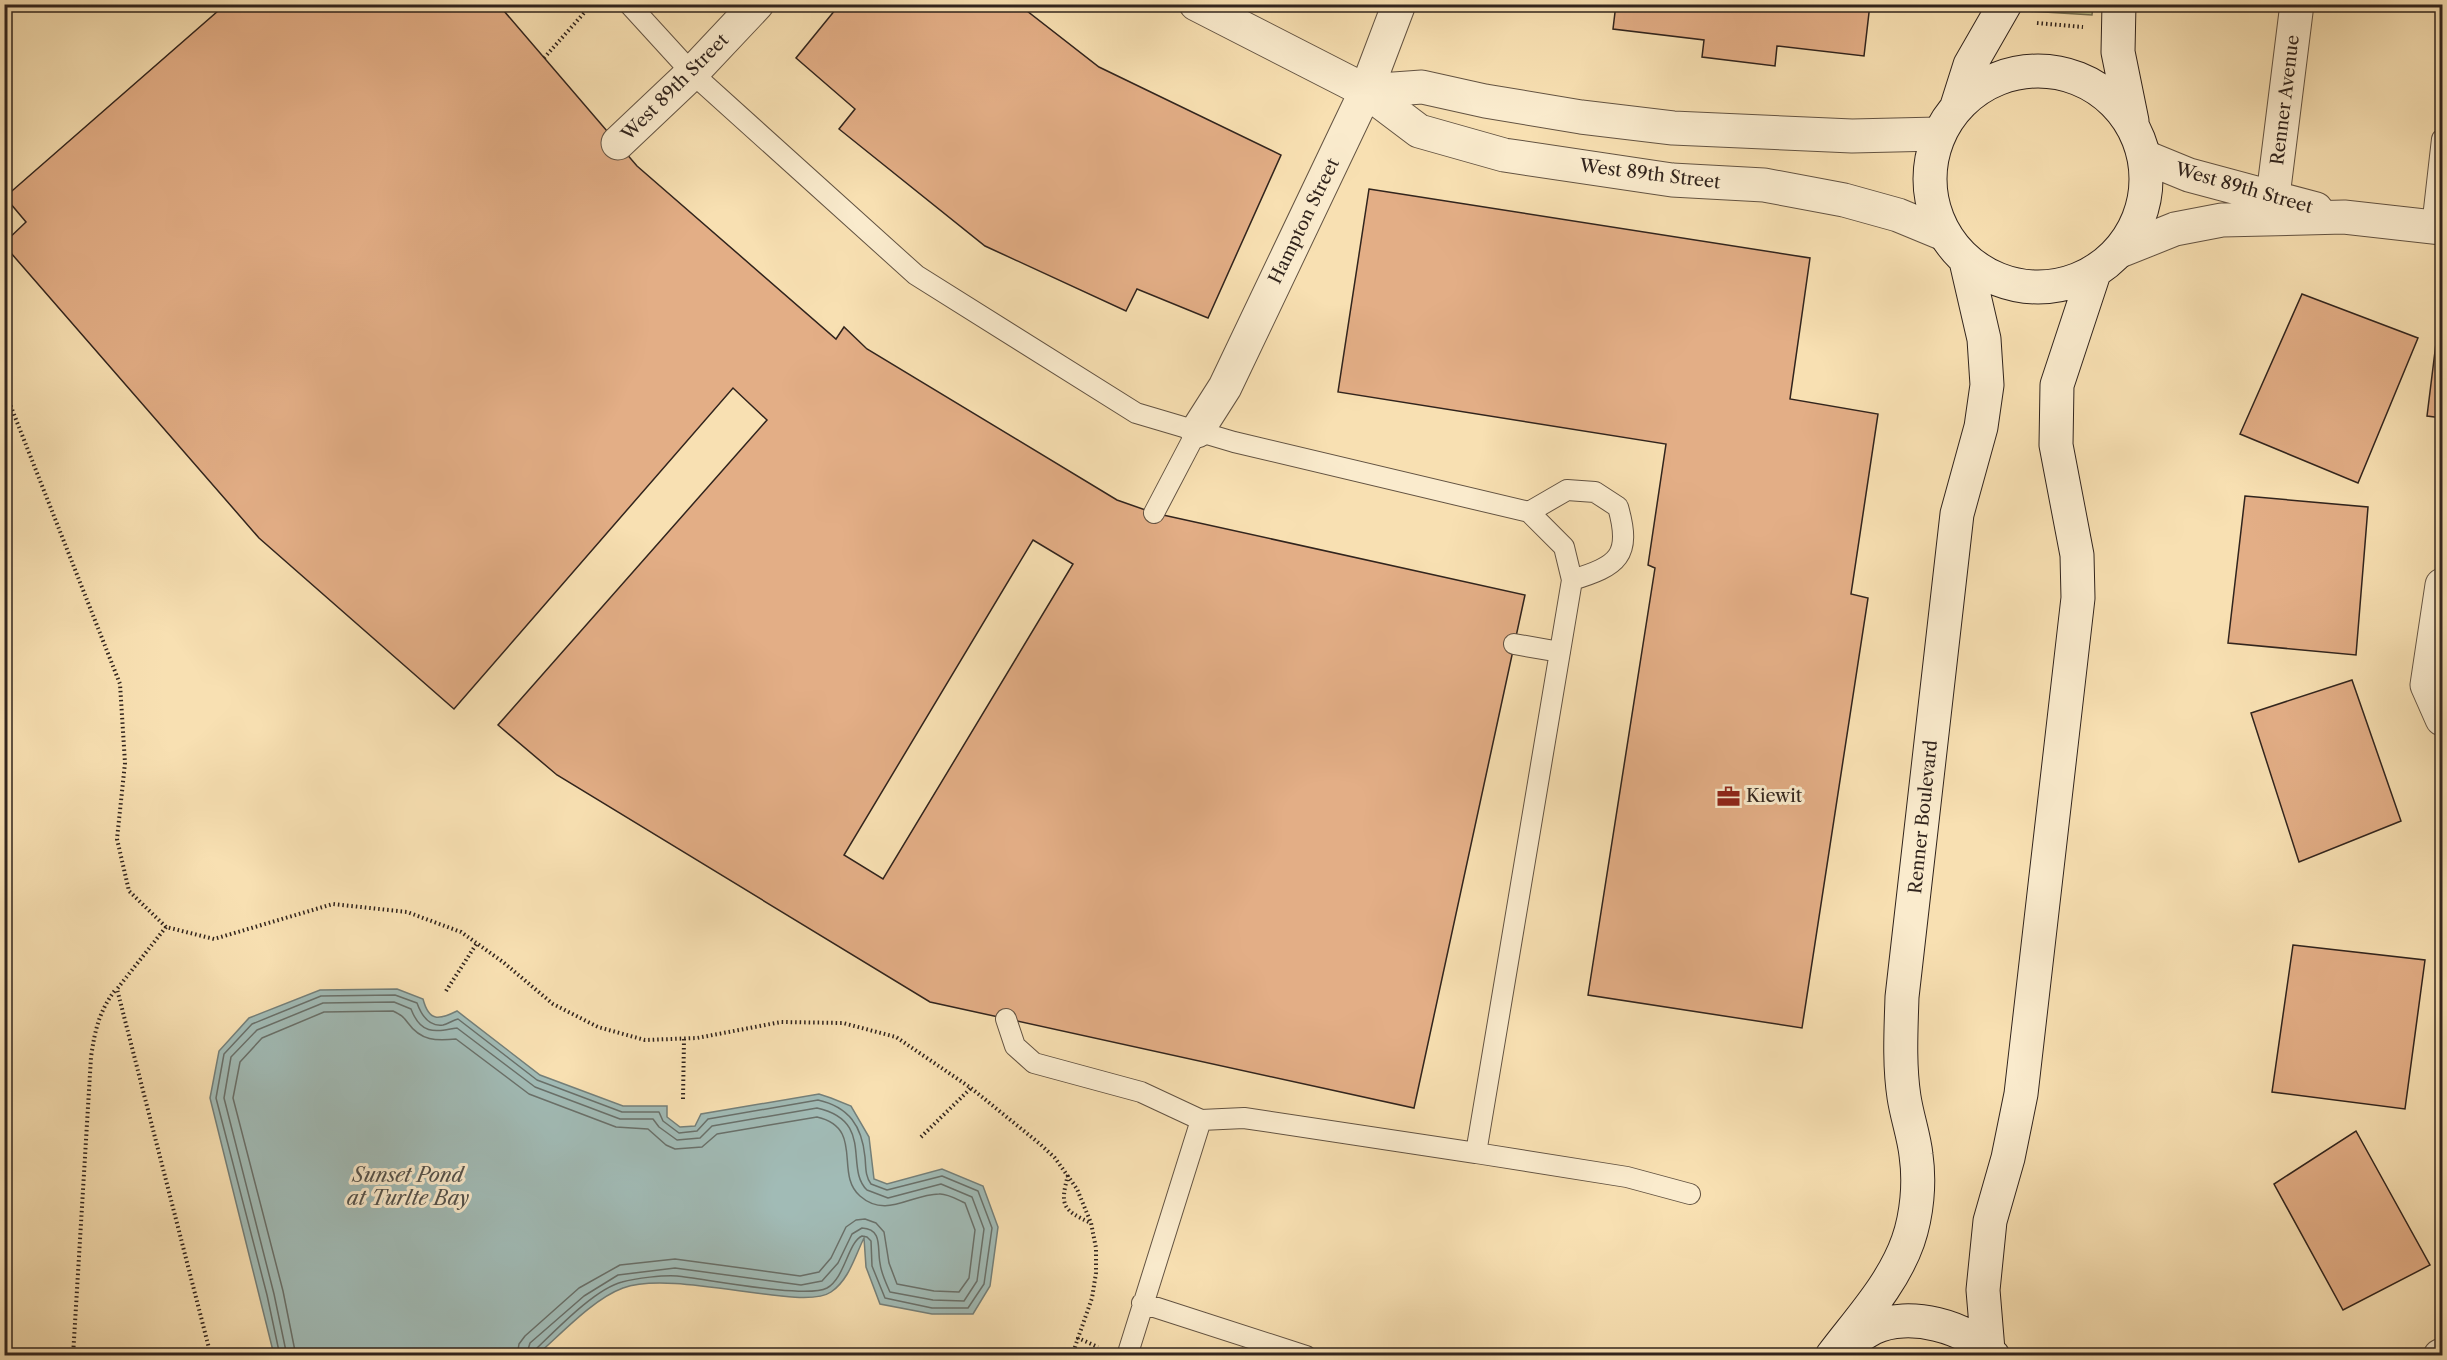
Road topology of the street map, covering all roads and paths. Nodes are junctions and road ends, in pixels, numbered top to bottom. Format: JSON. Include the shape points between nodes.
{"nodes":[{"id":1,"x":592,"y":4,"type":"edge"},
{"id":2,"x":628,"y":4,"type":"edge"},
{"id":3,"x":757,"y":4,"type":"edge"},
{"id":4,"x":1196,"y":4,"type":"edge"},
{"id":5,"x":1399,"y":4,"type":"edge"},
{"id":6,"x":2005,"y":4,"type":"edge"},
{"id":7,"x":2119,"y":4,"type":"edge"},
{"id":8,"x":2297,"y":4,"type":"edge"},
{"id":9,"x":2033,"y":22,"type":"dead end"},
{"id":10,"x":2091,"y":28,"type":"dead end"},
{"id":11,"x":544,"y":58,"type":"dead end"},
{"id":12,"x":692,"y":73,"type":"junction"},
{"id":13,"x":1366,"y":91,"type":"junction"},
{"id":14,"x":1957,"y":105,"type":"junction"},
{"id":15,"x":2133,"y":126,"type":"junction"},
{"id":16,"x":1938,"y":135,"type":"junction"},
{"id":17,"x":2442,"y":139,"type":"edge"},
{"id":18,"x":618,"y":143,"type":"dead end"},
{"id":19,"x":2145,"y":157,"type":"junction"},
{"id":20,"x":2273,"y":196,"type":"junction"},
{"id":21,"x":2344,"y":217,"type":"junction"},
{"id":22,"x":2437,"y":228,"type":"edge"},
{"id":23,"x":1944,"y":234,"type":"junction"},
{"id":24,"x":2120,"y":251,"type":"junction"},
{"id":25,"x":1966,"y":261,"type":"junction"},
{"id":26,"x":2094,"y":273,"type":"junction"},
{"id":27,"x":4,"y":389,"type":"edge"},
{"id":28,"x":1197,"y":431,"type":"junction"},
{"id":29,"x":1529,"y":512,"type":"junction"},
{"id":30,"x":1154,"y":513,"type":"dead end"},
{"id":31,"x":1572,"y":580,"type":"junction"},
{"id":32,"x":2442,"y":585,"type":"edge"},
{"id":33,"x":1514,"y":644,"type":"dead end"},
{"id":34,"x":1560,"y":652,"type":"junction"},
{"id":35,"x":2442,"y":719,"type":"edge"},
{"id":36,"x":166,"y":927,"type":"junction"},
{"id":37,"x":477,"y":943,"type":"junction"},
{"id":38,"x":117,"y":989,"type":"junction"},
{"id":39,"x":446,"y":991,"type":"dead end"},
{"id":40,"x":1006,"y":1019,"type":"dead end"},
{"id":41,"x":684,"y":1039,"type":"junction"},
{"id":42,"x":971,"y":1088,"type":"junction"},
{"id":43,"x":683,"y":1099,"type":"dead end"},
{"id":44,"x":1201,"y":1120,"type":"junction"},
{"id":45,"x":921,"y":1137,"type":"dead end"},
{"id":46,"x":1476,"y":1153,"type":"junction"},
{"id":47,"x":1068,"y":1174,"type":"junction"},
{"id":48,"x":1690,"y":1194,"type":"dead end"},
{"id":49,"x":1091,"y":1223,"type":"junction"},
{"id":50,"x":1142,"y":1303,"type":"junction"},
{"id":51,"x":1078,"y":1338,"type":"junction"},
{"id":52,"x":1102,"y":1348,"type":"dead end"},
{"id":53,"x":1990,"y":1353,"type":"edge"},
{"id":54,"x":1833,"y":1355,"type":"edge"},
{"id":55,"x":73,"y":1356,"type":"edge"},
{"id":56,"x":211,"y":1356,"type":"edge"},
{"id":57,"x":1072,"y":1356,"type":"edge"},
{"id":58,"x":1127,"y":1356,"type":"edge"},
{"id":59,"x":1306,"y":1356,"type":"edge"}],
"edges":[{"from":1,"to":11,"type":"path"},
{"from":2,"to":12,"type":"lane"},
{"from":3,"to":12,"type":"main road","name":"West 89th Street"},
{"from":4,"to":13,"type":"main road","name":"West 89th Street"},
{"from":5,"to":13,"type":"main road","name":"Hampton Street"},
{"from":6,"to":14,"type":"main road","via":[[1970,65]]},
{"from":7,"to":15,"type":"main road","via":[[2118,52]]},
{"from":8,"to":20,"type":"main road","name":"Renner Avenue"},
{"from":9,"to":10,"type":"path"},
{"from":12,"to":18,"type":"main road","name":"West 89th Street"},
{"from":12,"to":28,"type":"lane","via":[[916,275],[1136,413]]},
{"from":13,"to":16,"type":"main road","via":[[1422,87],[1581,117],[1673,128],[1852,136]]},
{"from":13,"to":23,"type":"main road","name":"West 89th Street","via":[[1419,131],[1504,155],[1672,180],[1764,185],[1821,195],[1899,215]]},
{"from":13,"to":28,"type":"main road","name":"Hampton Street","via":[[1225,387]]},
{"from":14,"to":15,"type":"main road","via":[[1984,84],[2017,73],[2051,71],[2085,81],[2113,100]]},
{"from":14,"to":16,"type":"main road"},
{"from":15,"to":19,"type":"main road"},
{"from":16,"to":23,"type":"main road","via":[[1929,168],[1931,203]]},
{"from":17,"to":22,"type":"lane"},
{"from":19,"to":20,"type":"main road","name":"West 89th Street","via":[[2189,175]]},
{"from":19,"to":24,"type":"main road","via":[[2147,191],[2138,224]]},
{"from":20,"to":21,"type":"main road","name":"West 89th Street"},
{"from":21,"to":22,"type":"main road","name":"West 89th Street"},
{"from":21,"to":24,"type":"main road","name":"West 89th Street","via":[[2222,220],[2175,229]]},
{"from":23,"to":25,"type":"main road"},
{"from":24,"to":26,"type":"main road"},
{"from":25,"to":26,"type":"main road","via":[[1995,279],[2029,288],[2062,285]]},
{"from":25,"to":54,"type":"main road","name":"Renner Boulevard","via":[[1984,339],[1987,385],[1981,427],[1957,514],[1902,997],[1900,1051],[1904,1096],[1917,1156],[1914,1218],[1905,1248],[1885,1286]]},
{"from":26,"to":53,"type":"main road","via":[[2057,385],[2056,445],[2077,555],[2078,598],[2020,1094],[2008,1158],[1990,1221],[1983,1290]]},
{"from":27,"to":36,"type":"path","via":[[120,684],[125,763],[117,839],[129,891]]},
{"from":28,"to":29,"type":"lane"},
{"from":28,"to":30,"type":"lane"},
{"from":29,"to":31,"type":"lane","via":[[1564,547]]},
{"from":29,"to":31,"type":"lane","via":[[1567,490],[1595,492],[1618,507],[1625,532],[1620,556],[1599,572]]},
{"from":31,"to":34,"type":"lane"},
{"from":32,"to":35,"type":"main road","via":[[2427,685]]},
{"from":33,"to":34,"type":"lane"},
{"from":34,"to":46,"type":"lane"},
{"from":36,"to":37,"type":"path","via":[[214,939],[333,904],[407,912],[461,932]]},
{"from":36,"to":38,"type":"path"},
{"from":37,"to":39,"type":"path"},
{"from":37,"to":41,"type":"path","via":[[553,1004],[598,1027],[645,1040]]},
{"from":38,"to":55,"type":"path","via":[[95,1026],[91,1057]]},
{"from":38,"to":56,"type":"path"},
{"from":40,"to":44,"type":"lane","via":[[1015,1046],[1034,1062],[1141,1092]]},
{"from":41,"to":42,"type":"path","via":[[781,1022],[843,1023],[896,1037]]},
{"from":41,"to":43,"type":"path"},
{"from":42,"to":45,"type":"path"},
{"from":42,"to":47,"type":"path","via":[[1040,1144]]},
{"from":44,"to":46,"type":"lane","via":[[1244,1118]]},
{"from":44,"to":50,"type":"lane"},
{"from":46,"to":48,"type":"lane","via":[[1627,1177]]},
{"from":47,"to":49,"type":"path"},
{"from":47,"to":49,"type":"path","via":[[1065,1206]]},
{"from":49,"to":51,"type":"path","via":[[1096,1273]]},
{"from":50,"to":58,"type":"lane"},
{"from":50,"to":59,"type":"lane"},
{"from":51,"to":52,"type":"path"},
{"from":51,"to":57,"type":"path"},
{"from":53,"to":54,"type":"main road","via":[[1969,1336],[1938,1324],[1911,1320],[1874,1327]]}]}
